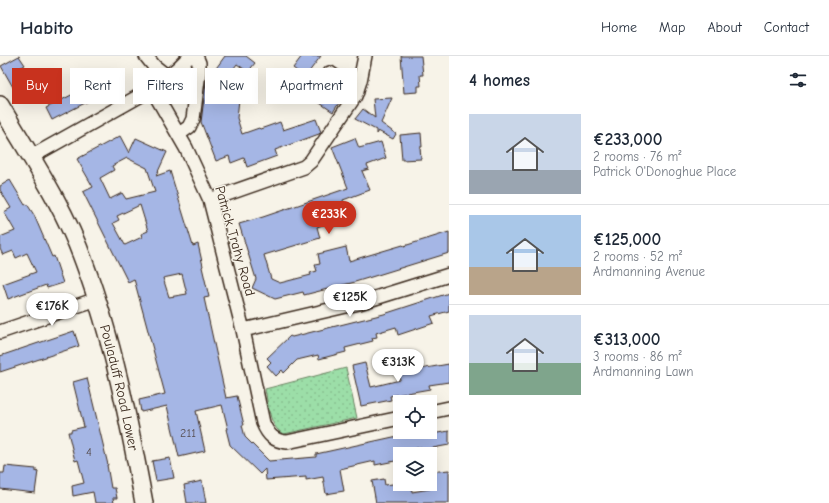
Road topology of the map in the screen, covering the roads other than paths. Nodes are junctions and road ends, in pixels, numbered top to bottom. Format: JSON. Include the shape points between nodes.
{"nodes":[{"id":1,"x":146,"y":56,"type":"edge"},
{"id":2,"x":190,"y":56,"type":"edge"},
{"id":3,"x":196,"y":56,"type":"edge"},
{"id":4,"x":365,"y":56,"type":"edge"},
{"id":5,"x":157,"y":68,"type":"edge"},
{"id":6,"x":177,"y":68,"type":"edge"},
{"id":7,"x":357,"y":92,"type":"edge"},
{"id":8,"x":133,"y":100,"type":"edge"},
{"id":9,"x":161,"y":104,"type":"edge"},
{"id":10,"x":349,"y":104,"type":"edge"},
{"id":11,"x":0,"y":105,"type":"edge"},
{"id":12,"x":179,"y":134,"type":"junction"},
{"id":13,"x":31,"y":157,"type":"junction"},
{"id":14,"x":210,"y":200,"type":"junction"},
{"id":15,"x":449,"y":275,"type":"edge"},
{"id":16,"x":97,"y":299,"type":"junction"},
{"id":17,"x":243,"y":330,"type":"junction"},
{"id":18,"x":0,"y":332,"type":"edge"},
{"id":19,"x":449,"y":408,"type":"edge"},
{"id":20,"x":437,"y":411,"type":"edge"},
{"id":21,"x":393,"y":419,"type":"edge"},
{"id":22,"x":144,"y":503,"type":"edge"}],
"edges":[{"from":1,"to":5,"type":"street"},
{"from":2,"to":6,"type":"street"},
{"from":3,"to":12,"type":"street","via":[[199,67],[193,119],[189,127]]},
{"from":4,"to":7,"type":"street"},
{"from":8,"to":13,"type":"street"},
{"from":9,"to":12,"type":"street","name":"Patrick Trahy Road"},
{"from":10,"to":14,"type":"street","via":[[304,167]]},
{"from":11,"to":13,"type":"street","name":"Pouladuff Road Lower"},
{"from":12,"to":14,"type":"street","name":"Patrick Trahy Road"},
{"from":13,"to":16,"type":"street","name":"Pouladuff Road Lower","via":[[69,226]]},
{"from":14,"to":17,"type":"street","name":"Patrick Trahy Road"},
{"from":15,"to":17,"type":"street","via":[[359,303]]},
{"from":16,"to":18,"type":"street"},
{"from":16,"to":22,"type":"street","name":"Pouladuff Road Lower","via":[[120,382]]},
{"from":17,"to":21,"type":"street","name":"Patrick Trahy Road","via":[[263,423],[269,435],[276,440],[287,442]]},
{"from":19,"to":20,"type":"street"}]}
